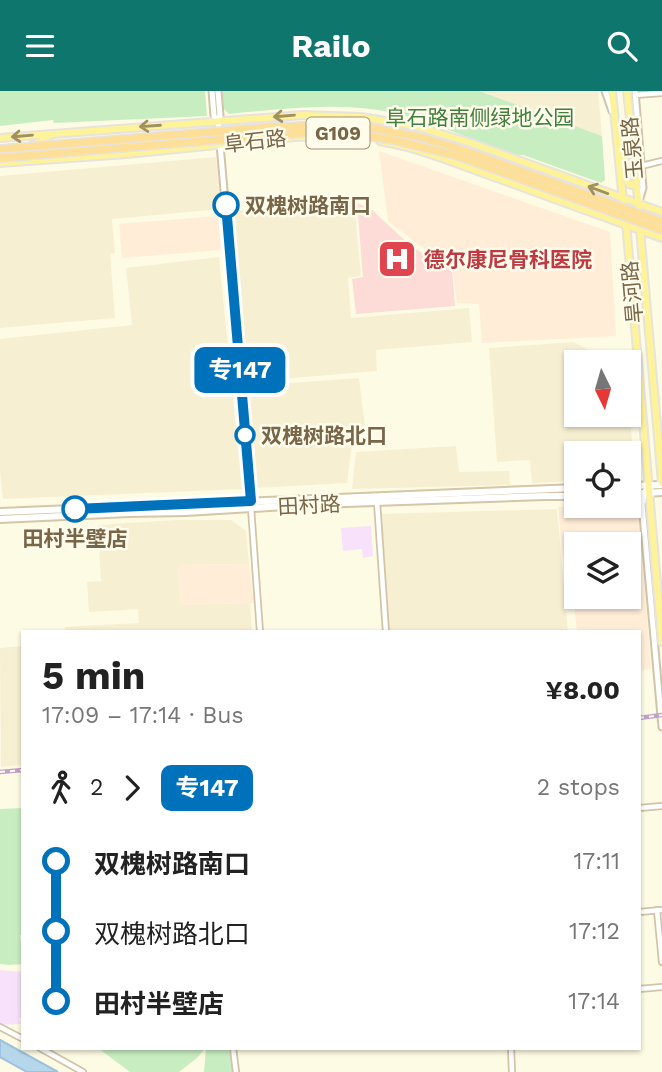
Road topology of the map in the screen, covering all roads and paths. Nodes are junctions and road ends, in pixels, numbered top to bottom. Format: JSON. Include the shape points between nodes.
{"nodes":[{"id":1,"x":212,"y":91,"type":"edge"},
{"id":2,"x":218,"y":91,"type":"edge"},
{"id":3,"x":605,"y":91,"type":"edge"},
{"id":4,"x":612,"y":91,"type":"edge"},
{"id":5,"x":627,"y":91,"type":"edge"},
{"id":6,"x":634,"y":92,"type":"edge"},
{"id":7,"x":662,"y":93,"type":"edge"},
{"id":8,"x":615,"y":118,"type":"junction"},
{"id":9,"x":218,"y":121,"type":"junction"},
{"id":10,"x":616,"y":132,"type":"junction"},
{"id":11,"x":55,"y":133,"type":"junction"},
{"id":12,"x":0,"y":138,"type":"edge"},
{"id":13,"x":221,"y":145,"type":"junction"},
{"id":14,"x":0,"y":148,"type":"edge"},
{"id":15,"x":0,"y":157,"type":"edge"},
{"id":16,"x":662,"y":161,"type":"edge"},
{"id":17,"x":0,"y":163,"type":"edge"},
{"id":18,"x":641,"y":166,"type":"junction"},
{"id":19,"x":635,"y":183,"type":"junction"},
{"id":20,"x":623,"y":199,"type":"junction"},
{"id":21,"x":638,"y":204,"type":"junction"},
{"id":22,"x":662,"y":212,"type":"edge"},
{"id":23,"x":662,"y":222,"type":"edge"},
{"id":24,"x":626,"y":225,"type":"junction"},
{"id":25,"x":640,"y":230,"type":"junction"},
{"id":26,"x":662,"y":230,"type":"edge"},
{"id":27,"x":662,"y":238,"type":"edge"},
{"id":28,"x":662,"y":484,"type":"edge"},
{"id":29,"x":564,"y":489,"type":"edge"},
{"id":30,"x":641,"y":489,"type":"edge"},
{"id":31,"x":647,"y":490,"type":"junction"},
{"id":32,"x":641,"y":491,"type":"edge"},
{"id":33,"x":662,"y":492,"type":"edge"},
{"id":34,"x":564,"y":496,"type":"edge"},
{"id":35,"x":377,"y":502,"type":"junction"},
{"id":36,"x":251,"y":504,"type":"junction"},
{"id":37,"x":0,"y":512,"type":"edge"},
{"id":38,"x":0,"y":519,"type":"edge"},
{"id":39,"x":656,"y":561,"type":"junction"},
{"id":40,"x":650,"y":597,"type":"junction"},
{"id":41,"x":260,"y":630,"type":"edge"},
{"id":42,"x":387,"y":630,"type":"edge"},
{"id":43,"x":662,"y":642,"type":"edge"},
{"id":44,"x":662,"y":727,"type":"edge"},
{"id":45,"x":662,"y":806,"type":"edge"},
{"id":46,"x":641,"y":809,"type":"edge"},
{"id":47,"x":660,"y":910,"type":"edge"},
{"id":48,"x":641,"y":912,"type":"edge"},
{"id":49,"x":662,"y":962,"type":"edge"},
{"id":50,"x":662,"y":988,"type":"edge"},
{"id":51,"x":641,"y":989,"type":"edge"},
{"id":52,"x":0,"y":1027,"type":"edge"},
{"id":53,"x":21,"y":1038,"type":"edge"},
{"id":54,"x":44,"y":1050,"type":"edge"},
{"id":55,"x":233,"y":1050,"type":"edge"},
{"id":56,"x":511,"y":1050,"type":"edge"},
{"id":57,"x":83,"y":1072,"type":"edge"},
{"id":58,"x":236,"y":1072,"type":"edge"},
{"id":59,"x":512,"y":1072,"type":"edge"}],
"edges":[{"from":1,"to":9,"type":"street"},
{"from":2,"to":9,"type":"street"},
{"from":3,"to":8,"type":"street"},
{"from":4,"to":8,"type":"main road","name":"玉泉路"},
{"from":5,"to":19,"type":"main road","name":"玉泉路"},
{"from":6,"to":7,"type":"street"},
{"from":6,"to":18,"type":"street"},
{"from":8,"to":10,"type":"main road","name":"玉泉路"},
{"from":9,"to":11,"type":"main road","name":"阜石路","one_way":true},
{"from":9,"to":13,"type":"street"},
{"from":20,"to":9,"type":"main road","name":"阜石路","one_way":true,"via":[[415,126],[323,115]]},
{"from":10,"to":19,"type":"main road","via":[[624,149],[627,180]]},
{"from":10,"to":20,"type":"main road","name":"玉泉路"},
{"from":11,"to":12,"type":"main road","name":"阜石路","one_way":true},
{"from":11,"to":14,"type":"main road","via":[[36,144]]},
{"from":13,"to":17,"type":"main road","name":"阜石路"},
{"from":13,"to":24,"type":"main road","name":"阜石路","via":[[295,137],[375,140],[442,157]]},
{"from":13,"to":36,"type":"street"},
{"from":14,"to":23,"type":"highway","name":"阜石路","number":"G109","bridge":true,"via":[[313,124],[368,127],[460,149]]},
{"from":15,"to":26,"type":"highway","name":"阜石路","number":"G109","bridge":true,"via":[[313,132],[367,135],[458,156]]},
{"from":16,"to":18,"type":"street"},
{"from":18,"to":21,"type":"street","via":[[643,188]]},
{"from":19,"to":21,"type":"main road","name":"玉泉路"},
{"from":20,"to":21,"type":"main road","name":"阜石路"},
{"from":20,"to":24,"type":"main road","name":"玉泉路"},
{"from":21,"to":22,"type":"main road","name":"阜石路"},
{"from":21,"to":25,"type":"main road","name":"玉泉路"},
{"from":24,"to":25,"type":"main road","name":"阜石路"},
{"from":24,"to":31,"type":"main road","name":"旱河路"},
{"from":25,"to":27,"type":"main road","name":"阜石路"},
{"from":25,"to":28,"type":"main road","name":"旱河路"},
{"from":28,"to":31,"type":"main road"},
{"from":29,"to":36,"type":"main road","name":"田村路"},
{"from":30,"to":31,"type":"main road"},
{"from":31,"to":32,"type":"main road"},
{"from":31,"to":33,"type":"main road"},
{"from":31,"to":39,"type":"main road","name":"旱河路"},
{"from":31,"to":40,"type":"street","name":"旱河路","via":[[642,504]]},
{"from":34,"to":35,"type":"main road","name":"田村路"},
{"from":35,"to":36,"type":"main road","name":"田村路"},
{"from":35,"to":42,"type":"street"},
{"from":36,"to":37,"type":"main road","name":"田村路"},
{"from":36,"to":38,"type":"main road","name":"田村路"},
{"from":36,"to":41,"type":"street"},
{"from":39,"to":40,"type":"street"},
{"from":39,"to":43,"type":"main road","name":"旱河路"},
{"from":40,"to":44,"type":"street","name":"旱河路"},
{"from":45,"to":46,"type":"street"},
{"from":47,"to":48,"type":"street"},
{"from":47,"to":49,"type":"street"},
{"from":50,"to":51,"type":"street"},
{"from":52,"to":53,"type":"street"},
{"from":54,"to":57,"type":"street"},
{"from":55,"to":58,"type":"street"},
{"from":56,"to":59,"type":"street"}]}
